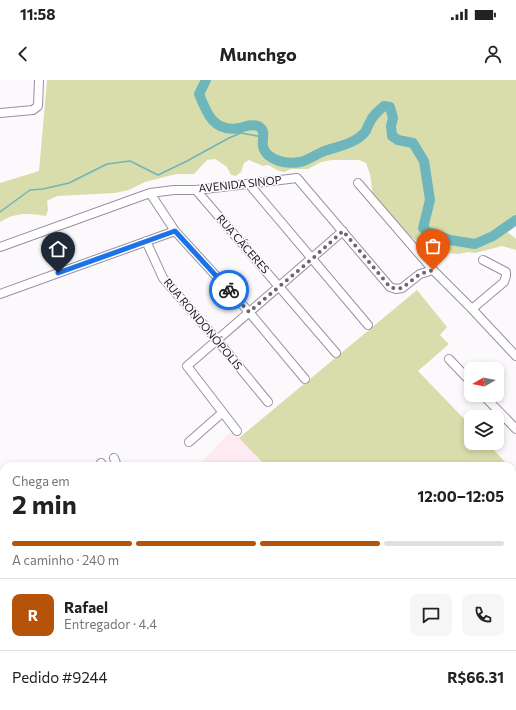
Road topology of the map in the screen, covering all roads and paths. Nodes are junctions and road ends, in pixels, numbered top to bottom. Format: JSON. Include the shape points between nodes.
{"nodes":[{"id":1,"x":39,"y":80,"type":"edge"},
{"id":2,"x":0,"y":113,"type":"edge"},
{"id":3,"x":358,"y":183,"type":"dead end"},
{"id":4,"x":249,"y":184,"type":"junction"},
{"id":5,"x":196,"y":190,"type":"junction"},
{"id":6,"x":150,"y":192,"type":"junction"},
{"id":7,"x":175,"y":231,"type":"junction"},
{"id":8,"x":343,"y":231,"type":"junction"},
{"id":9,"x":146,"y":241,"type":"junction"},
{"id":10,"x":0,"y":247,"type":"edge"},
{"id":11,"x":312,"y":259,"type":"junction"},
{"id":12,"x":483,"y":260,"type":"dead end"},
{"id":13,"x":433,"y":270,"type":"junction"},
{"id":14,"x":280,"y":287,"type":"junction"},
{"id":15,"x":0,"y":294,"type":"edge"},
{"id":16,"x":472,"y":309,"type":"junction"},
{"id":17,"x":249,"y":312,"type":"junction"},
{"id":18,"x":368,"y":325,"type":"dead end"},
{"id":19,"x":217,"y":340,"type":"junction"},
{"id":20,"x":336,"y":353,"type":"dead end"},
{"id":21,"x":516,"y":356,"type":"edge"},
{"id":22,"x":449,"y":359,"type":"dead end"},
{"id":23,"x":464,"y":375,"type":"edge"},
{"id":24,"x":305,"y":379,"type":"dead end"},
{"id":25,"x":268,"y":402,"type":"dead end"},
{"id":26,"x":490,"y":402,"type":"edge"},
{"id":27,"x":222,"y":413,"type":"junction"},
{"id":28,"x":516,"y":429,"type":"edge"},
{"id":29,"x":237,"y":431,"type":"dead end"},
{"id":30,"x":189,"y":442,"type":"dead end"},
{"id":31,"x":114,"y":458,"type":"dead end"},
{"id":32,"x":116,"y":462,"type":"edge"}],
"edges":[{"from":1,"to":2,"type":"street","via":[[38,106],[34,110]]},
{"from":3,"to":13,"type":"street"},
{"from":4,"to":5,"type":"street","name":"AVENIDA SINOP"},
{"from":4,"to":8,"type":"street","name":"AVENIDA SINOP","via":[[297,178]]},
{"from":4,"to":11,"type":"street"},
{"from":5,"to":6,"type":"street","name":"AVENIDA SINOP"},
{"from":5,"to":14,"type":"street","name":"RUA CÁCERES"},
{"from":6,"to":7,"type":"street"},
{"from":6,"to":10,"type":"street","name":"AVENIDA SINOP"},
{"from":7,"to":9,"type":"street"},
{"from":7,"to":17,"type":"street"},
{"from":8,"to":11,"type":"street"},
{"from":8,"to":13,"type":"street","name":"AVENIDA SINOP","via":[[390,287],[402,288],[420,274]]},
{"from":9,"to":15,"type":"street"},
{"from":9,"to":19,"type":"street","name":"RUA RONDONÓPOLIS","via":[[163,278]]},
{"from":11,"to":14,"type":"street"},
{"from":11,"to":18,"type":"street"},
{"from":12,"to":16,"type":"street","via":[[506,272],[506,276],[504,282]]},
{"from":13,"to":16,"type":"street"},
{"from":14,"to":17,"type":"street"},
{"from":14,"to":20,"type":"street","name":"RUA CÁCERES"},
{"from":16,"to":21,"type":"street"},
{"from":17,"to":19,"type":"street"},
{"from":17,"to":24,"type":"street"},
{"from":19,"to":25,"type":"street","name":"RUA RONDONÓPOLIS"},
{"from":19,"to":27,"type":"street","via":[[187,366]]},
{"from":22,"to":23,"type":"street"},
{"from":26,"to":28,"type":"street"},
{"from":27,"to":29,"type":"street"},
{"from":27,"to":30,"type":"street"},
{"from":31,"to":32,"type":"street"}]}
